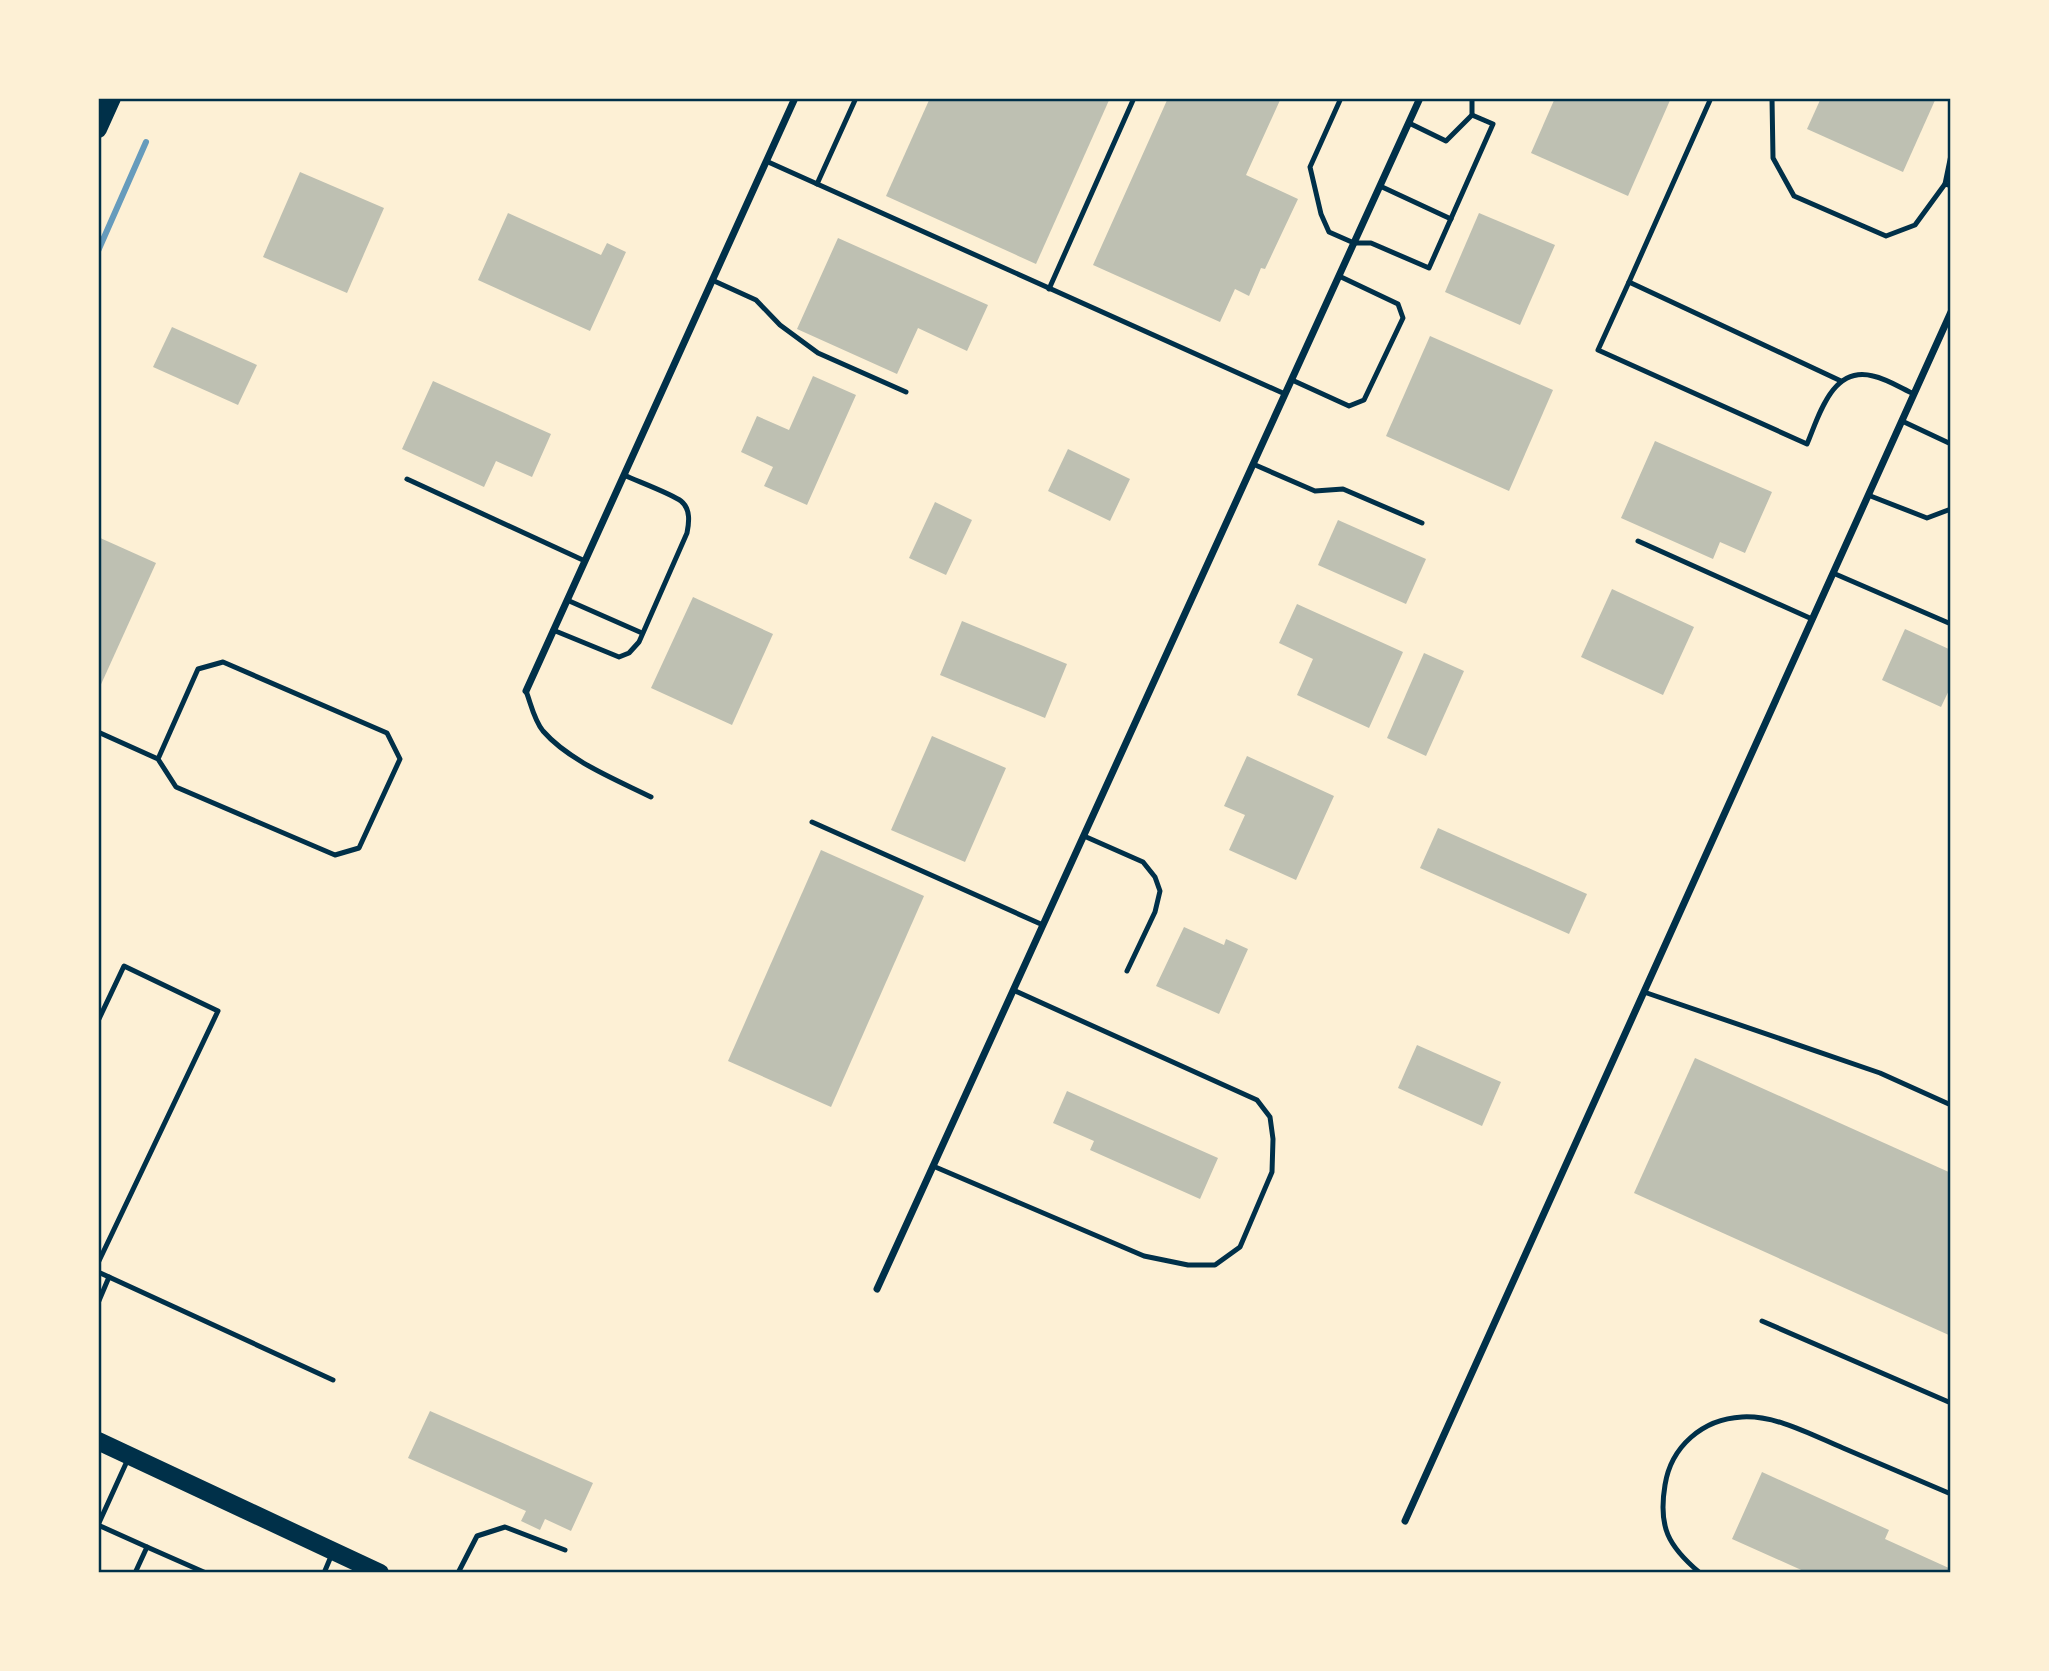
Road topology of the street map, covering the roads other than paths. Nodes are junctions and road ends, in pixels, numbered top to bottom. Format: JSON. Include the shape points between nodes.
{"nodes":[{"id":1,"x":112,"y":98,"type":"edge"},
{"id":2,"x":795,"y":98,"type":"edge"},
{"id":3,"x":856,"y":98,"type":"edge"},
{"id":4,"x":1134,"y":98,"type":"edge"},
{"id":5,"x":1341,"y":98,"type":"edge"},
{"id":6,"x":1420,"y":98,"type":"edge"},
{"id":7,"x":1472,"y":98,"type":"edge"},
{"id":8,"x":1711,"y":98,"type":"edge"},
{"id":9,"x":1772,"y":98,"type":"edge"},
{"id":10,"x":1472,"y":116,"type":"junction"},
{"id":11,"x":1409,"y":123,"type":"junction"},
{"id":12,"x":98,"y":129,"type":"edge"},
{"id":13,"x":1951,"y":155,"type":"edge"},
{"id":14,"x":766,"y":161,"type":"junction"},
{"id":15,"x":817,"y":184,"type":"junction"},
{"id":16,"x":1948,"y":185,"type":"edge"},
{"id":17,"x":1380,"y":186,"type":"junction"},
{"id":18,"x":1451,"y":219,"type":"junction"},
{"id":19,"x":1354,"y":243,"type":"junction"},
{"id":20,"x":1339,"y":276,"type":"junction"},
{"id":21,"x":712,"y":280,"type":"junction"},
{"id":22,"x":1629,"y":282,"type":"junction"},
{"id":23,"x":1049,"y":289,"type":"junction"},
{"id":24,"x":1951,"y":312,"type":"edge"},
{"id":25,"x":1292,"y":380,"type":"junction"},
{"id":26,"x":1841,"y":381,"type":"junction"},
{"id":27,"x":906,"y":392,"type":"dead end"},
{"id":28,"x":1285,"y":394,"type":"junction"},
{"id":29,"x":1914,"y":394,"type":"junction"},
{"id":30,"x":1902,"y":421,"type":"junction"},
{"id":31,"x":1951,"y":444,"type":"edge"},
{"id":32,"x":1253,"y":464,"type":"junction"},
{"id":33,"x":624,"y":475,"type":"junction"},
{"id":34,"x":407,"y":479,"type":"dead end"},
{"id":35,"x":1868,"y":495,"type":"junction"},
{"id":36,"x":1951,"y":509,"type":"edge"},
{"id":37,"x":1422,"y":523,"type":"dead end"},
{"id":38,"x":1638,"y":541,"type":"dead end"},
{"id":39,"x":585,"y":561,"type":"junction"},
{"id":40,"x":1833,"y":573,"type":"junction"},
{"id":41,"x":567,"y":600,"type":"junction"},
{"id":42,"x":1812,"y":619,"type":"junction"},
{"id":43,"x":1951,"y":625,"type":"edge"},
{"id":44,"x":553,"y":630,"type":"junction"},
{"id":45,"x":642,"y":633,"type":"junction"},
{"id":46,"x":526,"y":691,"type":"joint"},
{"id":47,"x":98,"y":732,"type":"edge"},
{"id":48,"x":158,"y":759,"type":"junction"},
{"id":49,"x":651,"y":797,"type":"dead end"},
{"id":50,"x":812,"y":822,"type":"dead end"},
{"id":51,"x":1084,"y":836,"type":"junction"},
{"id":52,"x":1043,"y":925,"type":"junction"},
{"id":53,"x":1127,"y":971,"type":"dead end"},
{"id":54,"x":1013,"y":990,"type":"junction"},
{"id":55,"x":1644,"y":992,"type":"junction"},
{"id":56,"x":98,"y":1021,"type":"edge"},
{"id":57,"x":1951,"y":1105,"type":"edge"},
{"id":58,"x":933,"y":1166,"type":"junction"},
{"id":59,"x":98,"y":1264,"type":"edge"},
{"id":60,"x":98,"y":1272,"type":"edge"},
{"id":61,"x":109,"y":1278,"type":"junction"},
{"id":62,"x":877,"y":1289,"type":"dead end"},
{"id":63,"x":98,"y":1303,"type":"edge"},
{"id":64,"x":1762,"y":1321,"type":"dead end"},
{"id":65,"x":333,"y":1380,"type":"dead end"},
{"id":66,"x":1951,"y":1404,"type":"edge"},
{"id":67,"x":98,"y":1441,"type":"edge"},
{"id":68,"x":130,"y":1456,"type":"junction"},
{"id":69,"x":1951,"y":1494,"type":"edge"},
{"id":70,"x":1405,"y":1521,"type":"dead end"},
{"id":71,"x":98,"y":1525,"type":"edge"},
{"id":72,"x":147,"y":1547,"type":"junction"},
{"id":73,"x":565,"y":1550,"type":"dead end"},
{"id":74,"x":334,"y":1551,"type":"junction"},
{"id":75,"x":135,"y":1573,"type":"edge"},
{"id":76,"x":206,"y":1573,"type":"edge"},
{"id":77,"x":324,"y":1573,"type":"edge"},
{"id":78,"x":380,"y":1573,"type":"edge"},
{"id":79,"x":458,"y":1573,"type":"edge"},
{"id":80,"x":1700,"y":1573,"type":"edge"}],
"edges":[{"from":1,"to":12,"type":"main road"},
{"from":2,"to":14,"type":"street"},
{"from":3,"to":15,"type":"lane"},
{"from":4,"to":23,"type":"lane"},
{"from":5,"to":19,"type":"lane","via":[[1310,167],[1329,232]]},
{"from":6,"to":11,"type":"street"},
{"from":7,"to":10,"type":"lane"},
{"from":8,"to":22,"type":"lane"},
{"from":9,"to":16,"type":"lane","via":[[1773,158],[1794,196],[1886,236],[1915,225]]},
{"from":10,"to":11,"type":"lane","via":[[1446,141]]},
{"from":10,"to":18,"type":"lane","via":[[1493,124]]},
{"from":11,"to":17,"type":"street"},
{"from":13,"to":16,"type":"lane"},
{"from":14,"to":15,"type":"lane"},
{"from":14,"to":21,"type":"street"},
{"from":15,"to":23,"type":"lane"},
{"from":17,"to":18,"type":"lane"},
{"from":17,"to":19,"type":"street"},
{"from":18,"to":19,"type":"lane","via":[[1429,268],[1371,243]]},
{"from":19,"to":20,"type":"street"},
{"from":20,"to":25,"type":"street"},
{"from":20,"to":25,"type":"lane","via":[[1398,304],[1403,318],[1364,400],[1349,406]]},
{"from":21,"to":27,"type":"lane","via":[[755,300],[818,353]]},
{"from":21,"to":33,"type":"street"},
{"from":22,"to":26,"type":"lane"},
{"from":22,"to":26,"type":"lane","via":[[1598,350],[1807,444],[1831,391]]},
{"from":23,"to":28,"type":"lane"},
{"from":24,"to":29,"type":"street"},
{"from":25,"to":28,"type":"street"},
{"from":26,"to":29,"type":"lane","via":[[1857,374],[1873,376]]},
{"from":28,"to":32,"type":"street"},
{"from":29,"to":30,"type":"street"},
{"from":30,"to":31,"type":"lane"},
{"from":30,"to":35,"type":"street"},
{"from":32,"to":37,"type":"lane","via":[[1315,491],[1343,489]]},
{"from":32,"to":51,"type":"street"},
{"from":33,"to":39,"type":"street"},
{"from":33,"to":45,"type":"lane","via":[[681,501],[689,522]]},
{"from":34,"to":39,"type":"lane"},
{"from":35,"to":36,"type":"lane","via":[[1927,518]]},
{"from":35,"to":40,"type":"street"},
{"from":38,"to":42,"type":"lane"},
{"from":39,"to":41,"type":"street"},
{"from":40,"to":42,"type":"street"},
{"from":40,"to":43,"type":"lane"},
{"from":41,"to":44,"type":"street"},
{"from":41,"to":45,"type":"lane"},
{"from":42,"to":55,"type":"street"},
{"from":44,"to":45,"type":"lane","via":[[619,657],[629,653]]},
{"from":44,"to":46,"type":"street"},
{"from":46,"to":49,"type":"lane","via":[[544,732],[603,774]]},
{"from":47,"to":48,"type":"lane"},
{"from":48,"to":48,"type":"lane","via":[[176,787],[335,855],[359,848],[400,759],[387,733],[223,662],[198,669]]},
{"from":50,"to":52,"type":"lane"},
{"from":51,"to":52,"type":"street"},
{"from":51,"to":53,"type":"lane","via":[[1143,862],[1160,891]]},
{"from":52,"to":54,"type":"street"},
{"from":54,"to":58,"type":"street"},
{"from":54,"to":58,"type":"lane","via":[[1257,1100],[1269,1117],[1272,1172],[1240,1247],[1215,1265],[1144,1256]]},
{"from":55,"to":57,"type":"lane","via":[[1880,1073]]},
{"from":55,"to":70,"type":"street"},
{"from":56,"to":59,"type":"lane","via":[[124,966],[218,1012]]},
{"from":58,"to":62,"type":"street"},
{"from":60,"to":61,"type":"lane"},
{"from":61,"to":63,"type":"lane"},
{"from":61,"to":65,"type":"lane"},
{"from":64,"to":66,"type":"lane"},
{"from":67,"to":68,"type":"main road"},
{"from":68,"to":71,"type":"lane"},
{"from":68,"to":74,"type":"main road"},
{"from":69,"to":80,"type":"lane","via":[[1798,1429],[1766,1419],[1720,1421],[1694,1433],[1678,1451],[1667,1473],[1663,1499],[1664,1530],[1682,1558]]},
{"from":71,"to":72,"type":"lane"},
{"from":72,"to":75,"type":"lane"},
{"from":72,"to":76,"type":"lane"},
{"from":73,"to":79,"type":"lane","via":[[505,1527],[477,1536]]},
{"from":74,"to":77,"type":"lane"},
{"from":74,"to":78,"type":"main road"}]}
